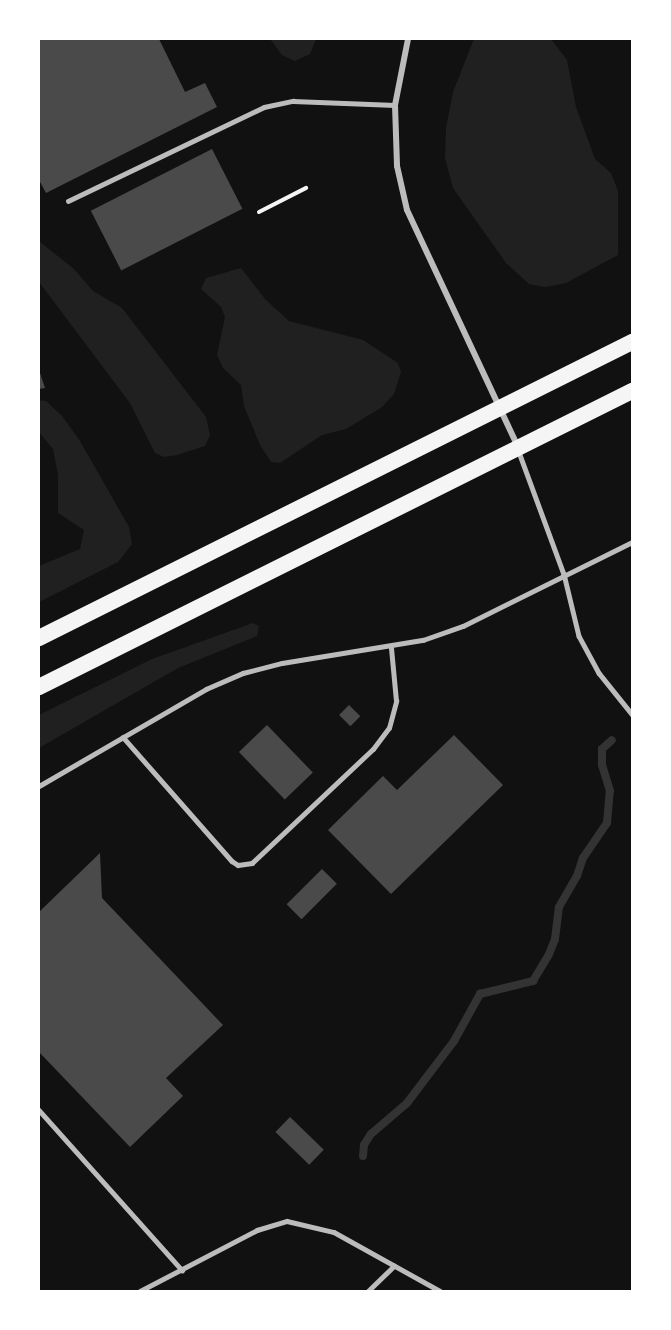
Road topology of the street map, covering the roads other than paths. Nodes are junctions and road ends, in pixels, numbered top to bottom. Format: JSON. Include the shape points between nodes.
{"nodes":[{"id":1,"x":408,"y":39,"type":"edge"},
{"id":2,"x":395,"y":105,"type":"junction"},
{"id":3,"x":68,"y":201,"type":"dead end"},
{"id":4,"x":632,"y":342,"type":"edge"},
{"id":5,"x":632,"y":391,"type":"edge"},
{"id":6,"x":499,"y":409,"type":"junction"},
{"id":7,"x":518,"y":448,"type":"junction"},
{"id":8,"x":632,"y":542,"type":"edge"},
{"id":9,"x":564,"y":574,"type":"junction"},
{"id":10,"x":39,"y":638,"type":"edge"},
{"id":11,"x":391,"y":648,"type":"junction"},
{"id":12,"x":39,"y":687,"type":"edge"},
{"id":13,"x":632,"y":714,"type":"edge"},
{"id":14,"x":123,"y":737,"type":"junction"},
{"id":15,"x":39,"y":786,"type":"edge"},
{"id":16,"x":39,"y":1110,"type":"edge"},
{"id":17,"x":394,"y":1266,"type":"junction"},
{"id":18,"x":182,"y":1270,"type":"junction"},
{"id":19,"x":140,"y":1291,"type":"edge"},
{"id":20,"x":368,"y":1291,"type":"edge"},
{"id":21,"x":440,"y":1291,"type":"edge"}],
"edges":[{"from":1,"to":2,"type":"street"},
{"from":2,"to":3,"type":"lane","via":[[293,101],[264,107]]},
{"from":2,"to":6,"type":"street","via":[[397,166],[414,229]]},
{"from":4,"to":6,"type":"highway"},
{"from":5,"to":7,"type":"highway"},
{"from":6,"to":7,"type":"street"},
{"from":6,"to":10,"type":"highway"},
{"from":7,"to":9,"type":"lane"},
{"from":7,"to":12,"type":"highway"},
{"from":8,"to":9,"type":"lane"},
{"from":9,"to":11,"type":"lane","via":[[463,626]]},
{"from":9,"to":13,"type":"lane","via":[[579,636],[599,673]]},
{"from":11,"to":14,"type":"lane","via":[[282,663],[243,673],[206,689]]},
{"from":11,"to":14,"type":"lane","via":[[396,701],[389,728],[373,749],[252,863],[232,861]]},
{"from":14,"to":15,"type":"lane"},
{"from":16,"to":18,"type":"lane"},
{"from":17,"to":18,"type":"lane","via":[[334,1232],[287,1221],[257,1230]]},
{"from":17,"to":20,"type":"lane"},
{"from":17,"to":21,"type":"lane"},
{"from":18,"to":19,"type":"lane"}]}
